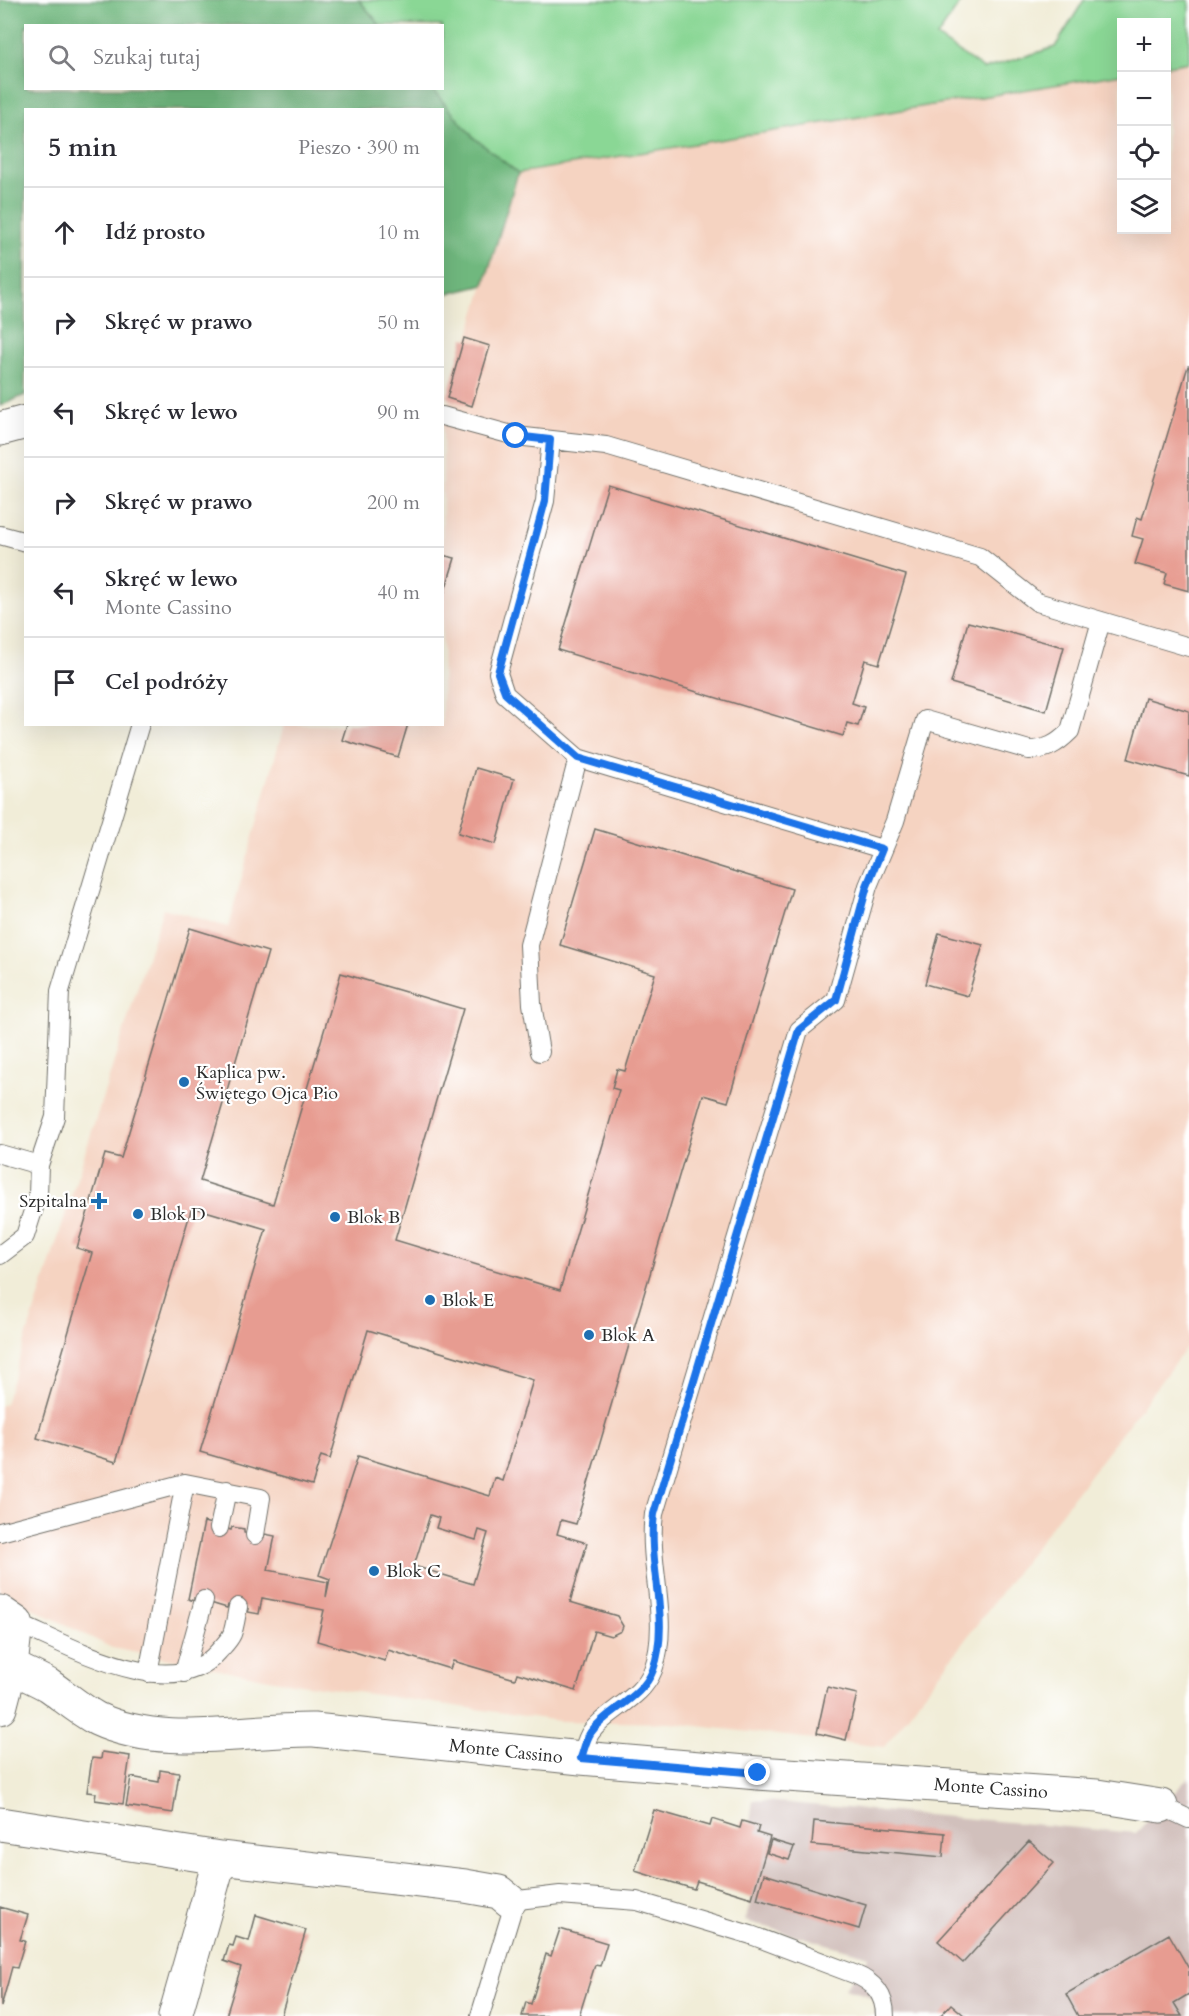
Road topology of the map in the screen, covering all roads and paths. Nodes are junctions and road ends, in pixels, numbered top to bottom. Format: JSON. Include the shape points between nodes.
{"nodes":[{"id":1,"x":444,"y":417,"type":"edge"},
{"id":2,"x":24,"y":423,"type":"edge"},
{"id":3,"x":0,"y":429,"type":"edge"},
{"id":4,"x":550,"y":440,"type":"junction"},
{"id":5,"x":0,"y":535,"type":"edge"},
{"id":6,"x":24,"y":541,"type":"edge"},
{"id":7,"x":1101,"y":621,"type":"junction"},
{"id":8,"x":1189,"y":647,"type":"edge"},
{"id":9,"x":139,"y":726,"type":"edge"},
{"id":10,"x":578,"y":758,"type":"junction"},
{"id":11,"x":882,"y":849,"type":"junction"},
{"id":12,"x":540,"y":1052,"type":"dead end"},
{"id":13,"x":0,"y":1154,"type":"edge"},
{"id":14,"x":39,"y":1166,"type":"junction"},
{"id":15,"x":0,"y":1255,"type":"edge"},
{"id":16,"x":185,"y":1483,"type":"junction"},
{"id":17,"x":227,"y":1490,"type":"junction"},
{"id":18,"x":219,"y":1528,"type":"dead end"},
{"id":19,"x":0,"y":1532,"type":"edge"},
{"id":20,"x":255,"y":1535,"type":"dead end"},
{"id":21,"x":204,"y":1600,"type":"dead end"},
{"id":22,"x":238,"y":1607,"type":"dead end"},
{"id":23,"x":8,"y":1617,"type":"edge"},
{"id":24,"x":11,"y":1666,"type":"junction"},
{"id":25,"x":148,"y":1673,"type":"junction"},
{"id":26,"x":184,"y":1673,"type":"junction"},
{"id":27,"x":0,"y":1708,"type":"edge"},
{"id":28,"x":581,"y":1758,"type":"junction"},
{"id":29,"x":1175,"y":1813,"type":"edge"},
{"id":30,"x":0,"y":1824,"type":"edge"},
{"id":31,"x":220,"y":1858,"type":"junction"},
{"id":32,"x":510,"y":1901,"type":"junction"},
{"id":33,"x":176,"y":2016,"type":"edge"},
{"id":34,"x":480,"y":2016,"type":"edge"},
{"id":35,"x":885,"y":2016,"type":"edge"}],
"edges":[{"from":1,"to":4,"type":"lane","via":[[516,436]]},
{"from":2,"to":3,"type":"street"},
{"from":4,"to":7,"type":"lane","via":[[606,446],[980,557],[1037,602]]},
{"from":4,"to":10,"type":"lane","via":[[545,501],[498,673],[506,694]]},
{"from":5,"to":6,"type":"lane"},
{"from":7,"to":8,"type":"lane"},
{"from":7,"to":11,"type":"lane","via":[[1070,731],[1060,742],[1044,750],[1029,750],[925,720],[895,821]]},
{"from":9,"to":14,"type":"lane","via":[[60,991],[55,1117]]},
{"from":10,"to":11,"type":"lane"},
{"from":10,"to":12,"type":"lane","via":[[529,945],[532,1004]]},
{"from":11,"to":28,"type":"lane","via":[[867,886],[836,1000],[799,1030],[654,1514],[651,1537],[660,1622],[652,1672],[636,1694],[591,1732]]},
{"from":13,"to":14,"type":"lane"},
{"from":14,"to":15,"type":"lane","via":[[38,1196],[25,1236]]},
{"from":16,"to":17,"type":"lane"},
{"from":16,"to":19,"type":"lane"},
{"from":16,"to":25,"type":"lane"},
{"from":17,"to":18,"type":"lane"},
{"from":17,"to":20,"type":"lane","via":[[261,1498]]},
{"from":21,"to":26,"type":"lane"},
{"from":22,"to":26,"type":"lane","via":[[231,1636],[209,1663]]},
{"from":23,"to":24,"type":"street"},
{"from":23,"to":25,"type":"lane","via":[[126,1669]]},
{"from":24,"to":27,"type":"street"},
{"from":24,"to":28,"type":"street","name":"Monte Cassino","via":[[96,1718],[124,1729],[163,1736],[314,1730]]},
{"from":25,"to":26,"type":"lane"},
{"from":28,"to":29,"type":"street","name":"Monte Cassino","via":[[1097,1796]]},
{"from":30,"to":31,"type":"street"},
{"from":31,"to":32,"type":"street","via":[[465,1886],[499,1892]]},
{"from":31,"to":33,"type":"street"},
{"from":32,"to":34,"type":"lane","via":[[511,1914]]},
{"from":32,"to":35,"type":"lane","via":[[560,1895],[637,1901],[751,1935],[868,1980],[885,2002]]}]}
